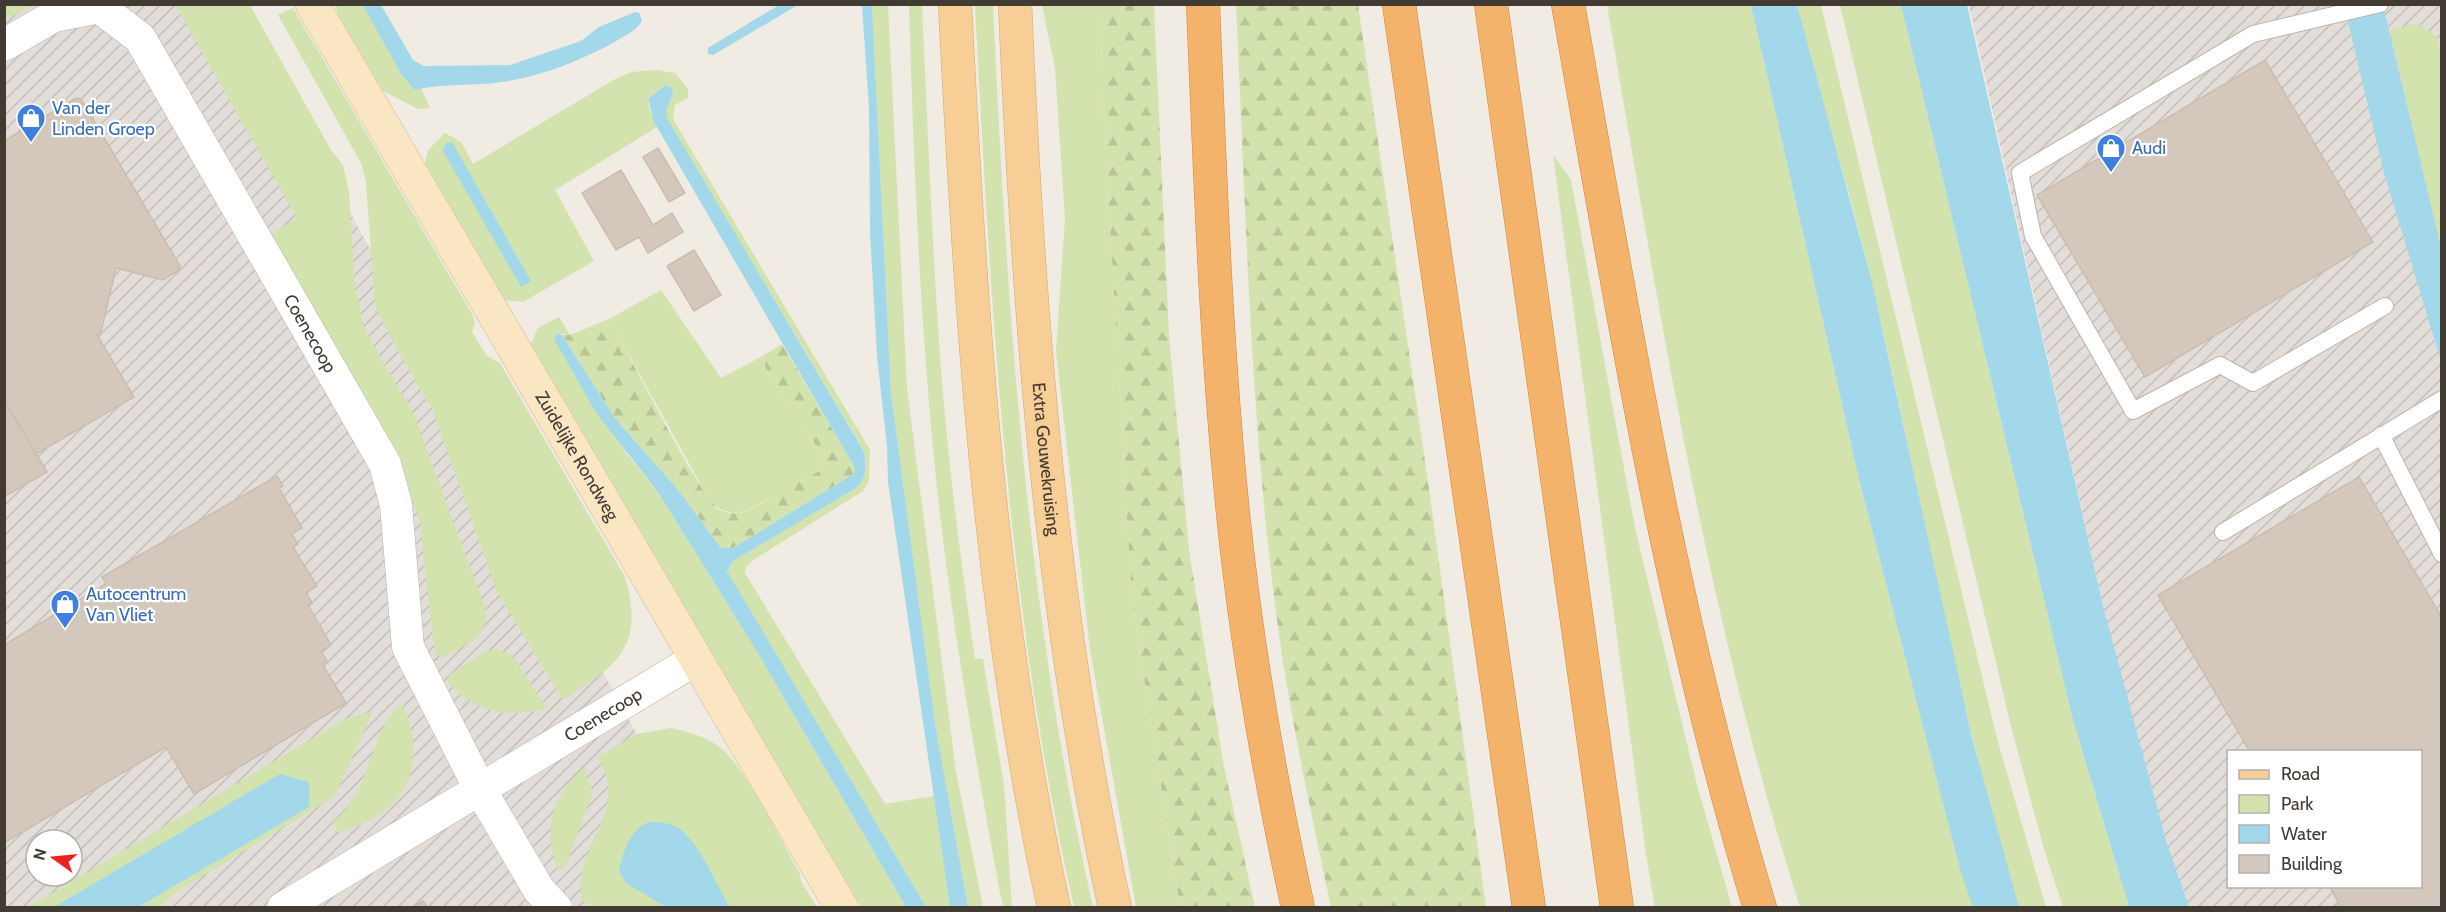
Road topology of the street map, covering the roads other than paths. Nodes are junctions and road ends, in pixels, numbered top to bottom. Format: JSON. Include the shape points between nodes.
{"nodes":[{"id":1,"x":312,"y":4,"type":"edge"},
{"id":2,"x":955,"y":4,"type":"edge"},
{"id":3,"x":1015,"y":4,"type":"edge"},
{"id":4,"x":1203,"y":4,"type":"edge"},
{"id":5,"x":1399,"y":4,"type":"edge"},
{"id":6,"x":1491,"y":4,"type":"edge"},
{"id":7,"x":1568,"y":4,"type":"edge"},
{"id":8,"x":2380,"y":4,"type":"edge"},
{"id":9,"x":4,"y":45,"type":"edge"},
{"id":10,"x":2385,"y":306,"type":"dead end"},
{"id":11,"x":2437,"y":401,"type":"edge"},
{"id":12,"x":2381,"y":435,"type":"junction"},
{"id":13,"x":2223,"y":532,"type":"dead end"},
{"id":14,"x":2442,"y":554,"type":"edge"},
{"id":15,"x":696,"y":659,"type":"junction"},
{"id":16,"x":481,"y":791,"type":"junction"},
{"id":17,"x":284,"y":908,"type":"edge"},
{"id":18,"x":556,"y":908,"type":"edge"},
{"id":19,"x":842,"y":908,"type":"edge"},
{"id":20,"x":1053,"y":908,"type":"edge"},
{"id":21,"x":1114,"y":908,"type":"edge"},
{"id":22,"x":1298,"y":908,"type":"edge"},
{"id":23,"x":1530,"y":908,"type":"edge"},
{"id":24,"x":1617,"y":908,"type":"edge"},
{"id":25,"x":1760,"y":908,"type":"edge"}],
"edges":[{"from":1,"to":15,"type":"main road","name":"Zuidelijke Rondweg"},
{"from":2,"to":20,"type":"main road","via":[[973,325],[993,543],[1014,692]]},
{"from":3,"to":21,"type":"main road","name":"Extra Gouwekruising","via":[[1028,269],[1052,531],[1085,759]]},
{"from":4,"to":22,"type":"highway","via":[[1231,492],[1260,713]]},
{"from":5,"to":23,"type":"highway"},
{"from":6,"to":24,"type":"highway"},
{"from":7,"to":25,"type":"highway","via":[[1649,460],[1678,598],[1709,727]]},
{"from":8,"to":10,"type":"lane","via":[[2253,34],[2020,173],[2033,236],[2133,411],[2220,365],[2253,383]]},
{"from":9,"to":16,"type":"street","name":"Coenecoop","via":[[54,16],[99,7],[140,38],[385,464],[396,505],[408,647]]},
{"from":11,"to":12,"type":"lane"},
{"from":12,"to":13,"type":"lane"},
{"from":12,"to":14,"type":"lane"},
{"from":15,"to":16,"type":"street","name":"Coenecoop"},
{"from":15,"to":19,"type":"main road","name":"Zuidelijke Rondweg"},
{"from":16,"to":17,"type":"street","name":"Coenecoop"},
{"from":16,"to":18,"type":"street","name":"Coenecoop","via":[[539,890]]}]}
